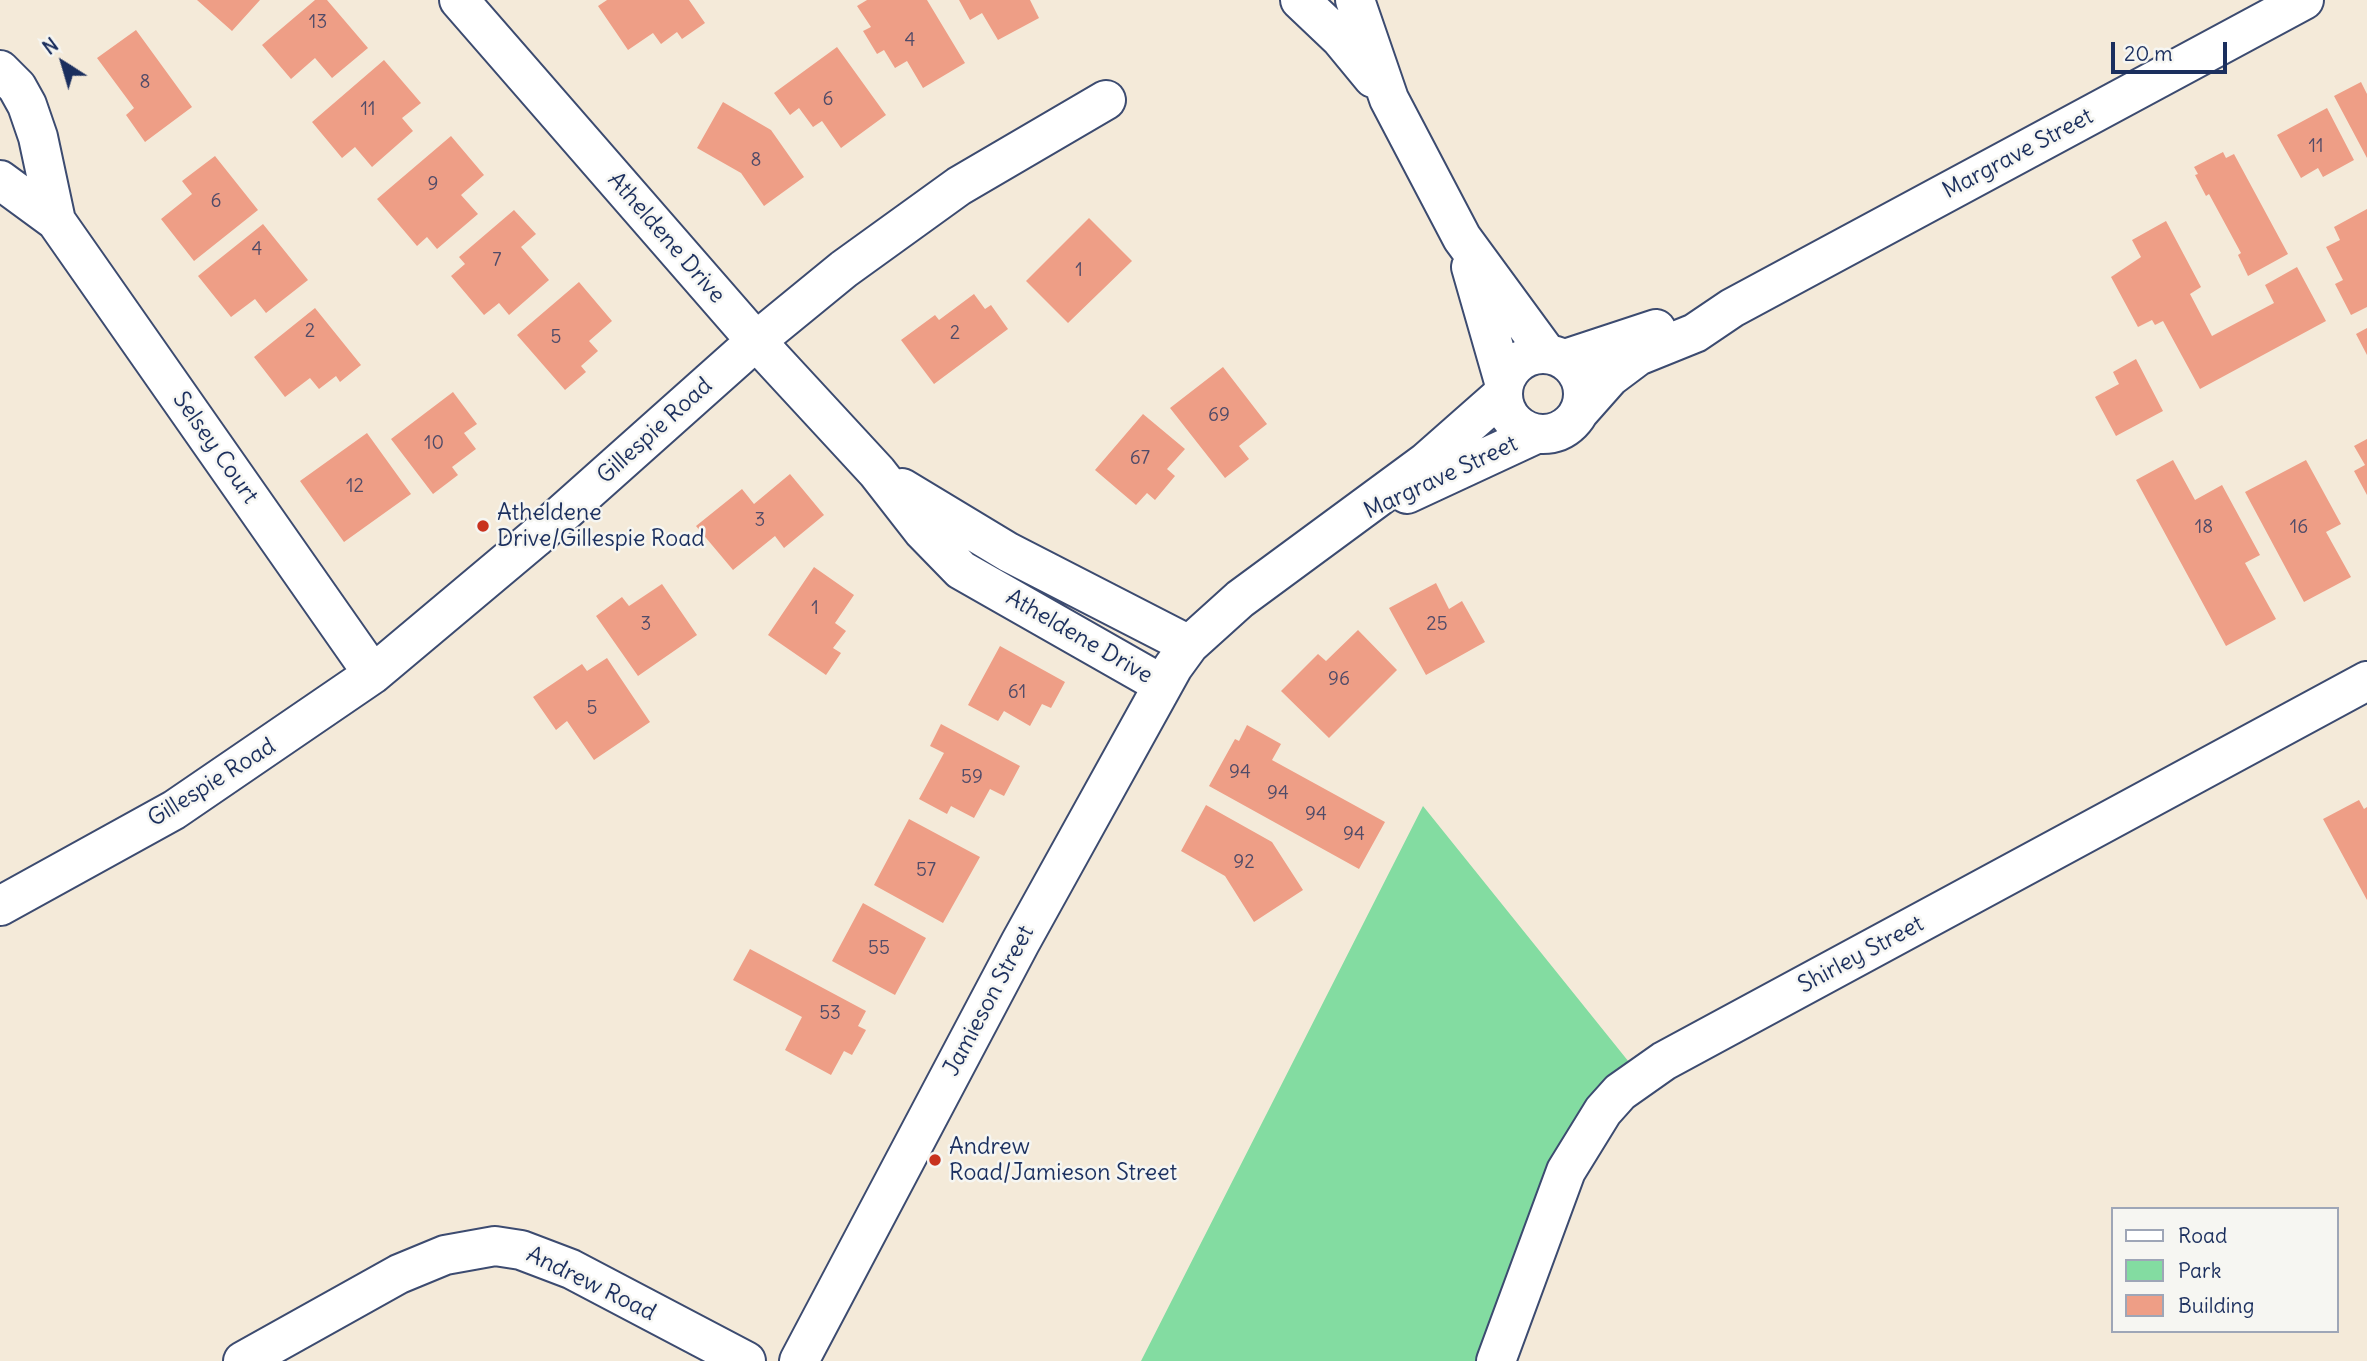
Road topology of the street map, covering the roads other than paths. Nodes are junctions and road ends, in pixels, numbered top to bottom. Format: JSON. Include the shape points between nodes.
{"nodes":[{"id":1,"x":459,"y":0,"type":"edge"},
{"id":2,"x":1300,"y":0,"type":"edge"},
{"id":3,"x":1355,"y":0,"type":"edge"},
{"id":4,"x":2304,"y":0,"type":"edge"},
{"id":5,"x":0,"y":70,"type":"edge"},
{"id":6,"x":1389,"y":99,"type":"junction"},
{"id":7,"x":1106,"y":100,"type":"dead end"},
{"id":8,"x":0,"y":180,"type":"edge"},
{"id":9,"x":56,"y":221,"type":"junction"},
{"id":10,"x":1462,"y":239,"type":"junction"},
{"id":11,"x":1732,"y":308,"type":"junction"},
{"id":12,"x":756,"y":341,"type":"junction"},
{"id":13,"x":1556,"y":356,"type":"junction"},
{"id":14,"x":1503,"y":389,"type":"junction"},
{"id":15,"x":1579,"y":412,"type":"junction"},
{"id":16,"x":1534,"y":435,"type":"junction"},
{"id":17,"x":877,"y":472,"type":"junction"},
{"id":18,"x":1348,"y":522,"type":"junction"},
{"id":19,"x":1189,"y":645,"type":"junction"},
{"id":20,"x":373,"y":674,"type":"junction"},
{"id":21,"x":2367,"y":681,"type":"edge"},
{"id":22,"x":1163,"y":685,"type":"junction"},
{"id":23,"x":0,"y":906,"type":"edge"},
{"id":24,"x":243,"y":1361,"type":"edge"},
{"id":25,"x":746,"y":1361,"type":"edge"},
{"id":26,"x":799,"y":1361,"type":"edge"},
{"id":27,"x":1496,"y":1361,"type":"edge"}],
"edges":[{"from":1,"to":12,"type":"street","name":"Atheldene Drive"},
{"from":2,"to":6,"type":"street"},
{"from":3,"to":6,"type":"street"},
{"from":4,"to":11,"type":"street","name":"Margrave Street"},
{"from":5,"to":9,"type":"street","name":"Selsey Court","via":[[27,105]]},
{"from":6,"to":10,"type":"street"},
{"from":7,"to":12,"type":"street","name":"Gillespie Road","via":[[959,186],[844,269]]},
{"from":8,"to":9,"type":"street","name":"Selsey Court"},
{"from":9,"to":20,"type":"street","name":"Selsey Court"},
{"from":10,"to":13,"type":"street"},
{"from":10,"to":14,"type":"street"},
{"from":11,"to":13,"type":"street","name":"Margrave Street"},
{"from":11,"to":15,"type":"street","name":"Margrave Street","via":[[1695,334],[1625,364]]},
{"from":12,"to":17,"type":"street","name":"Atheldene Drive"},
{"from":12,"to":20,"type":"street","name":"Gillespie Road","via":[[535,538]]},
{"from":13,"to":14,"type":"street","via":[[1520,360]]},
{"from":13,"to":15,"type":"street","via":[[1578,374],[1582,386]]},
{"from":14,"to":16,"type":"street","via":[[1511,420]]},
{"from":14,"to":18,"type":"street","name":"Margrave Street","via":[[1426,462]]},
{"from":15,"to":16,"type":"street","via":[[1560,431]]},
{"from":16,"to":18,"type":"street","name":"Margrave Street"},
{"from":17,"to":19,"type":"street","name":"Atheldene Drive","via":[[1008,552]]},
{"from":17,"to":22,"type":"street","name":"Atheldene Drive","via":[[961,570]]},
{"from":18,"to":19,"type":"street","name":"Margrave Street","via":[[1240,600]]},
{"from":19,"to":22,"type":"street","name":"Jamieson Street"},
{"from":20,"to":23,"type":"street","name":"Gillespie Road","via":[[174,810]]},
{"from":21,"to":27,"type":"street","name":"Shirley Street","via":[[1676,1055],[1620,1092],[1566,1171]]},
{"from":22,"to":26,"type":"street","name":"Jamieson Street","via":[[1007,967]]},
{"from":24,"to":25,"type":"street","name":"Andrew Road","via":[[399,1275],[445,1255],[495,1246],[521,1250],[570,1269]]}]}
